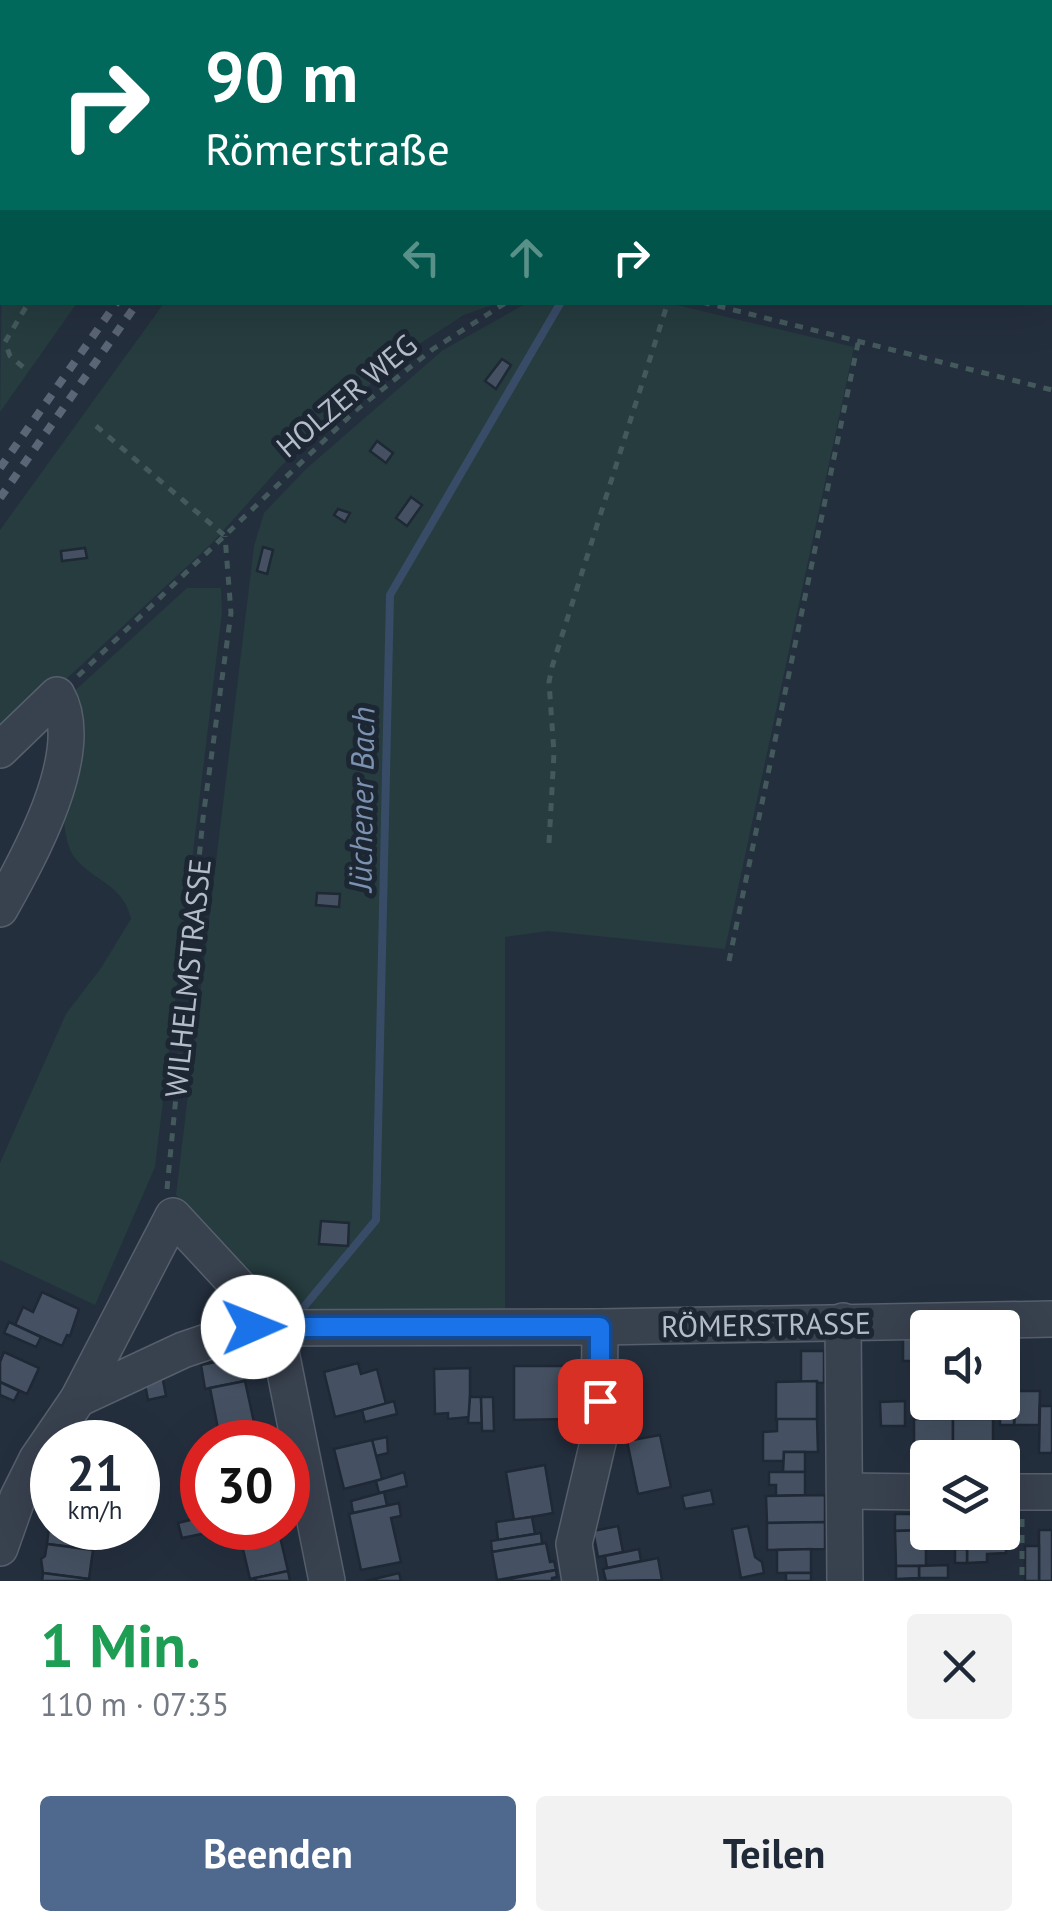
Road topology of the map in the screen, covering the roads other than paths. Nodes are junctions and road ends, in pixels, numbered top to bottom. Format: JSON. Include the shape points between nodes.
{"nodes":[{"id":1,"x":0,"y":750,"type":"edge"},
{"id":2,"x":0,"y":909,"type":"edge"},
{"id":3,"x":1052,"y":1320,"type":"edge"},
{"id":4,"x":844,"y":1322,"type":"junction"},
{"id":5,"x":276,"y":1327,"type":"junction"},
{"id":6,"x":600,"y":1327,"type":"junction"},
{"id":7,"x":78,"y":1399,"type":"junction"},
{"id":8,"x":845,"y":1491,"type":"junction"},
{"id":9,"x":910,"y":1492,"type":"edge"},
{"id":10,"x":0,"y":1548,"type":"edge"},
{"id":11,"x":327,"y":1581,"type":"edge"},
{"id":12,"x":580,"y":1581,"type":"edge"},
{"id":13,"x":845,"y":1581,"type":"edge"}],
"edges":[{"from":1,"to":2,"type":"street","via":[[58,695],[67,739],[48,815]]},
{"from":3,"to":4,"type":"street","name":"RÖMERSTRASSE"},
{"from":4,"to":6,"type":"street","name":"RÖMERSTRASSE"},
{"from":4,"to":8,"type":"street"},
{"from":5,"to":6,"type":"street","name":"RÖMERSTRASSE"},
{"from":5,"to":7,"type":"street","via":[[230,1332]]},
{"from":5,"to":7,"type":"street","via":[[173,1216]]},
{"from":5,"to":11,"type":"street"},
{"from":6,"to":12,"type":"street","via":[[599,1438],[574,1544]]},
{"from":7,"to":10,"type":"street","via":[[37,1459]]},
{"from":8,"to":9,"type":"street"},
{"from":8,"to":13,"type":"street"}]}
